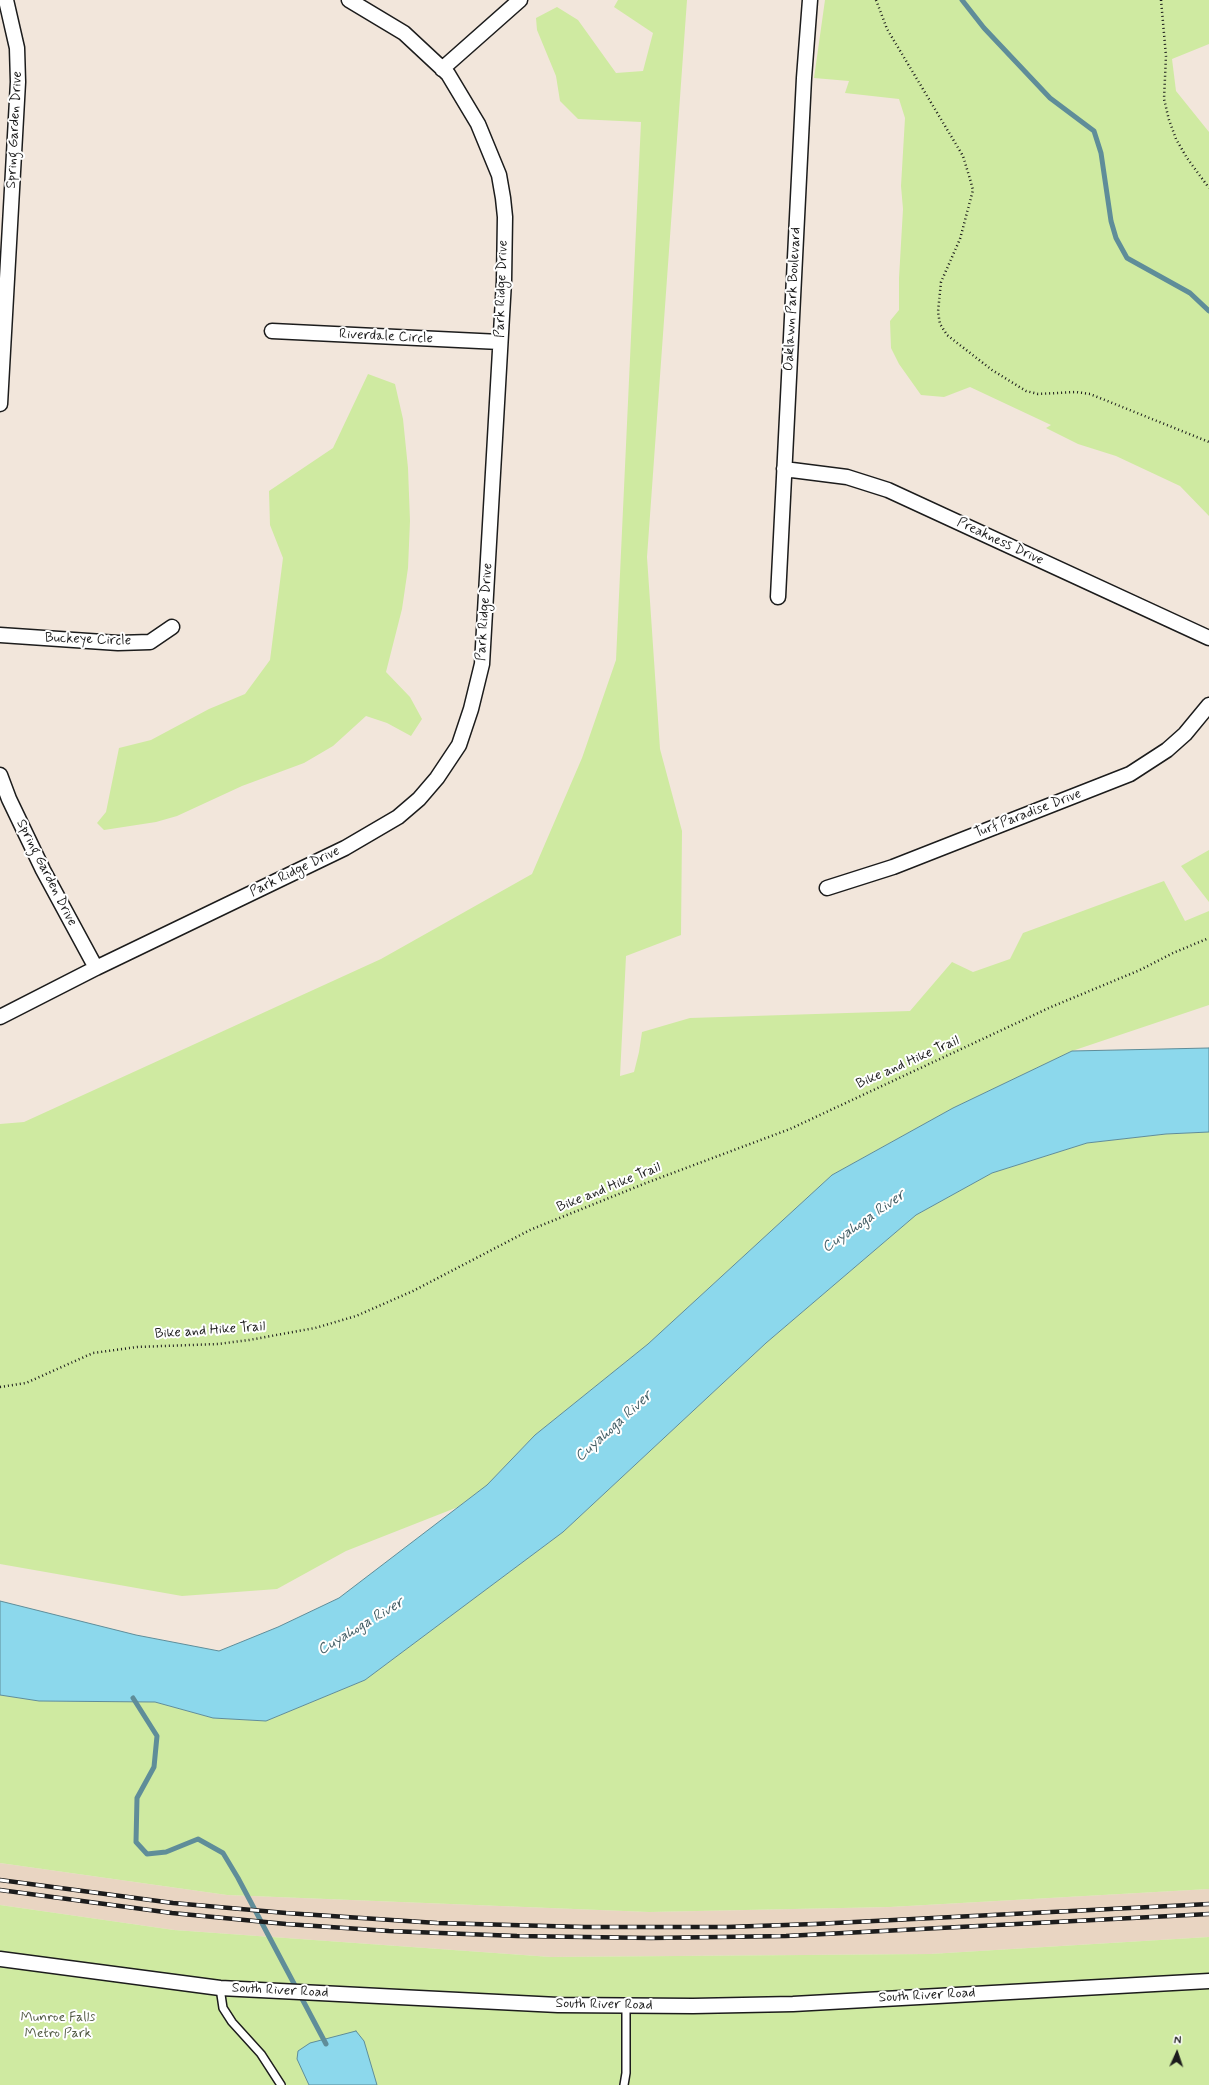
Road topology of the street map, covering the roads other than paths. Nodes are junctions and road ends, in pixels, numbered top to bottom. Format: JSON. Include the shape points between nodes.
{"nodes":[{"id":1,"x":6,"y":0,"type":"edge"},
{"id":2,"x":349,"y":0,"type":"edge"},
{"id":3,"x":520,"y":0,"type":"edge"},
{"id":4,"x":810,"y":0,"type":"edge"},
{"id":5,"x":442,"y":69,"type":"junction"},
{"id":6,"x":272,"y":331,"type":"dead end"},
{"id":7,"x":500,"y":342,"type":"junction"},
{"id":8,"x":0,"y":404,"type":"edge"},
{"id":9,"x":784,"y":469,"type":"junction"},
{"id":10,"x":778,"y":597,"type":"dead end"},
{"id":11,"x":172,"y":627,"type":"dead end"},
{"id":12,"x":0,"y":636,"type":"edge"},
{"id":13,"x":1209,"y":638,"type":"edge"},
{"id":14,"x":1209,"y":705,"type":"edge"},
{"id":15,"x":0,"y":775,"type":"edge"},
{"id":16,"x":827,"y":888,"type":"dead end"},
{"id":17,"x":96,"y":968,"type":"junction"},
{"id":18,"x":0,"y":1017,"type":"edge"},
{"id":19,"x":0,"y":1960,"type":"edge"},
{"id":20,"x":1209,"y":1981,"type":"edge"},
{"id":21,"x":220,"y":1988,"type":"junction"},
{"id":22,"x":626,"y":2005,"type":"junction"},
{"id":23,"x":280,"y":2085,"type":"edge"},
{"id":24,"x":624,"y":2085,"type":"edge"}],
"edges":[{"from":1,"to":8,"type":"street","name":"Spring Garden Drive","via":[[17,48],[18,82]]},
{"from":2,"to":5,"type":"street","name":"Park Ridge Drive","via":[[404,33]]},
{"from":3,"to":5,"type":"street"},
{"from":4,"to":9,"type":"street","name":"Oaklawn Park Boulevard"},
{"from":5,"to":7,"type":"street","name":"Park Ridge Drive","via":[[448,74],[478,124],[499,175],[505,217]]},
{"from":6,"to":7,"type":"street","name":"Riverdale Circle"},
{"from":7,"to":17,"type":"street","name":"Park Ridge Drive","via":[[482,664],[459,745],[437,778],[419,799],[398,817],[345,848]]},
{"from":9,"to":10,"type":"street","name":"Oaklawn Park Boulevard"},
{"from":9,"to":13,"type":"street","name":"Preakness Drive","via":[[847,477],[888,490]]},
{"from":11,"to":12,"type":"street","name":"Buckeye Circle","via":[[150,642],[124,643]]},
{"from":14,"to":16,"type":"street","name":"Turf Paradise Drive","via":[[1167,750],[1130,774],[894,866]]},
{"from":15,"to":17,"type":"street","name":"Spring Garden Drive","via":[[43,870]]},
{"from":17,"to":18,"type":"street","name":"Park Ridge Drive"},
{"from":19,"to":21,"type":"street","name":"South River Road"},
{"from":20,"to":22,"type":"street","name":"South River Road","via":[[793,2004]]},
{"from":21,"to":22,"type":"street","name":"South River Road"},
{"from":21,"to":23,"type":"lane","via":[[223,2008],[261,2054]]},
{"from":22,"to":24,"type":"lane"}]}
